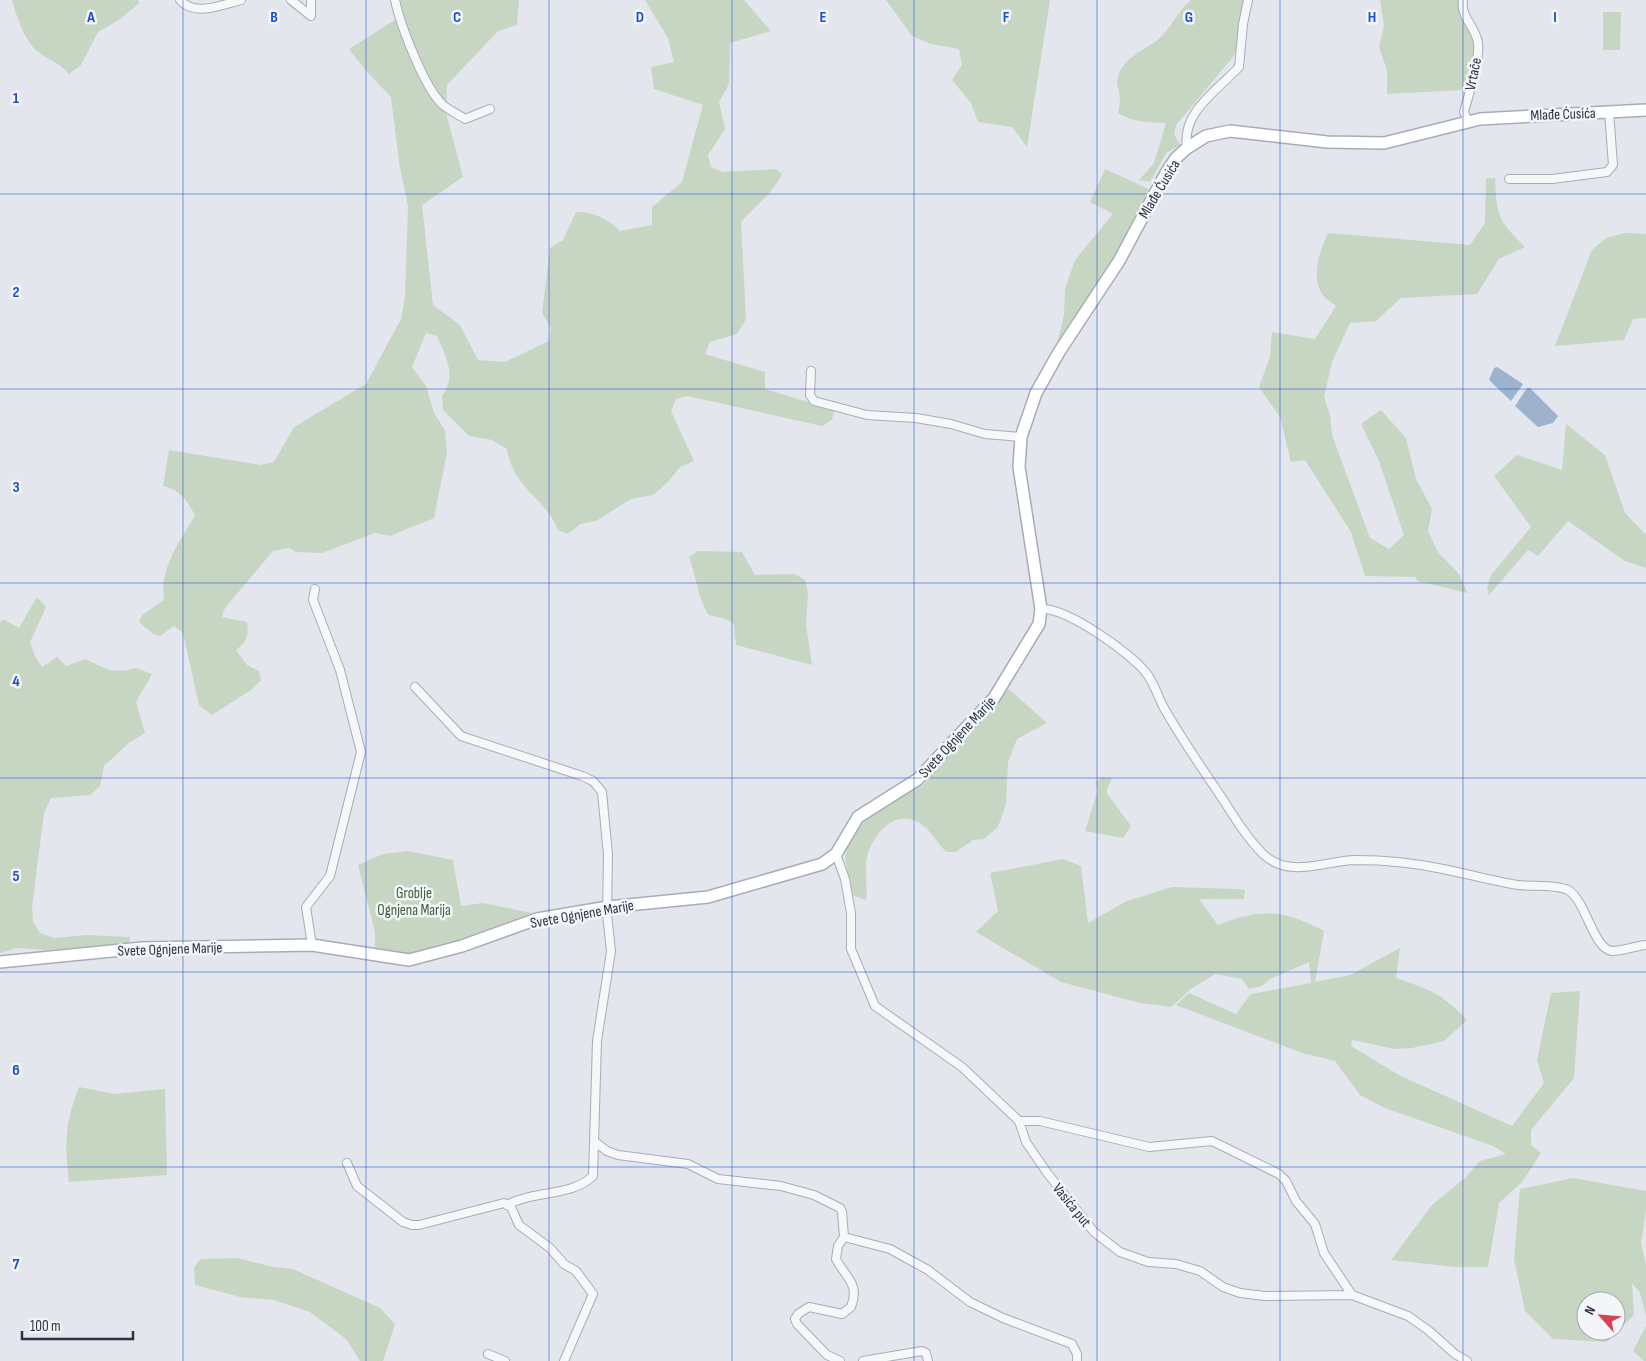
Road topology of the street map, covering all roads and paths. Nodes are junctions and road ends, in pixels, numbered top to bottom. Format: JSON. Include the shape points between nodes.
{"nodes":[{"id":1,"x":180,"y":0,"type":"edge"},
{"id":2,"x":241,"y":0,"type":"edge"},
{"id":3,"x":290,"y":0,"type":"edge"},
{"id":4,"x":311,"y":0,"type":"edge"},
{"id":5,"x":395,"y":0,"type":"edge"},
{"id":6,"x":1248,"y":0,"type":"edge"},
{"id":7,"x":1462,"y":0,"type":"edge"},
{"id":8,"x":490,"y":109,"type":"dead end"},
{"id":9,"x":1646,"y":110,"type":"edge"},
{"id":10,"x":1609,"y":112,"type":"junction"},
{"id":11,"x":1468,"y":121,"type":"junction"},
{"id":12,"x":1187,"y":148,"type":"junction"},
{"id":13,"x":1510,"y":179,"type":"dead end"},
{"id":14,"x":812,"y":371,"type":"dead end"},
{"id":15,"x":1021,"y":436,"type":"junction"},
{"id":16,"x":315,"y":589,"type":"dead end"},
{"id":17,"x":1041,"y":609,"type":"junction"},
{"id":18,"x":415,"y":687,"type":"dead end"},
{"id":19,"x":836,"y":854,"type":"junction"},
{"id":20,"x":608,"y":907,"type":"junction"},
{"id":21,"x":312,"y":945,"type":"junction"},
{"id":22,"x":1646,"y":945,"type":"edge"},
{"id":23,"x":0,"y":962,"type":"edge"},
{"id":24,"x":1019,"y":1121,"type":"junction"},
{"id":25,"x":595,"y":1142,"type":"junction"},
{"id":26,"x":347,"y":1163,"type":"dead end"},
{"id":27,"x":508,"y":1205,"type":"junction"},
{"id":28,"x":844,"y":1237,"type":"junction"},
{"id":29,"x":1352,"y":1295,"type":"junction"},
{"id":30,"x":488,"y":1354,"type":"dead end"},
{"id":31,"x":505,"y":1361,"type":"edge"},
{"id":32,"x":564,"y":1361,"type":"edge"},
{"id":33,"x":840,"y":1361,"type":"edge"},
{"id":34,"x":863,"y":1361,"type":"edge"},
{"id":35,"x":928,"y":1361,"type":"edge"},
{"id":36,"x":1077,"y":1361,"type":"edge"},
{"id":37,"x":1467,"y":1361,"type":"edge"}],
"edges":[{"from":1,"to":2,"type":"street","via":[[195,10]]},
{"from":3,"to":4,"type":"street","via":[[311,16]]},
{"from":5,"to":8,"type":"street","via":[[399,20],[428,83],[442,104],[465,118]]},
{"from":6,"to":12,"type":"street","via":[[1239,67],[1198,107],[1186,131]]},
{"from":7,"to":11,"type":"street","name":"Vrtače","via":[[1463,12],[1478,42],[1478,55],[1464,112]]},
{"from":9,"to":10,"type":"street","name":"Mlađe Ćusića"},
{"from":10,"to":11,"type":"street","name":"Mlađe Ćusića","via":[[1491,117]]},
{"from":10,"to":13,"type":"street","via":[[1613,165],[1607,172]]},
{"from":11,"to":12,"type":"street","name":"Mlađe Ćusića","via":[[1384,143],[1327,142],[1230,131],[1206,136]]},
{"from":12,"to":15,"type":"street","name":"Mlađe Ćusića","via":[[1166,173],[1119,262],[1059,352],[1036,393]]},
{"from":14,"to":15,"type":"street","via":[[810,395],[814,401],[867,414],[951,424],[985,434]]},
{"from":15,"to":17,"type":"street","name":"Mlađe Ćusića","via":[[1019,468]]},
{"from":16,"to":21,"type":"street","via":[[313,600],[340,670],[361,752],[330,876],[306,907]]},
{"from":17,"to":19,"type":"street","name":"Svete Ognjene Marije","via":[[1040,624],[994,698],[918,780],[858,817]]},
{"from":17,"to":22,"type":"street","via":[[1049,608],[1084,624],[1147,674],[1163,707],[1243,830],[1264,855],[1280,866],[1295,868],[1354,860],[1404,864],[1520,885],[1564,889],[1572,893],[1590,920],[1598,940],[1608,950]]},
{"from":18,"to":20,"type":"street","via":[[461,736],[582,776],[598,786],[602,792],[608,855]]},
{"from":19,"to":20,"type":"street","name":"Svete Ognjene Marije","via":[[808,870],[708,898]]},
{"from":19,"to":24,"type":"street","name":"Vasića put","via":[[851,912],[851,949],[876,1006],[962,1067]]},
{"from":20,"to":21,"type":"street","name":"Svete Ognjene Marije","via":[[537,919],[462,946],[409,960]]},
{"from":20,"to":25,"type":"street","via":[[611,951],[597,1041]]},
{"from":21,"to":23,"type":"street","name":"Svete Ognjene Marije","via":[[142,948]]},
{"from":24,"to":29,"type":"street","name":"Vasića put","via":[[1026,1142],[1048,1174],[1094,1232],[1120,1252],[1148,1262],[1176,1264],[1200,1271],[1240,1294]]},
{"from":24,"to":29,"type":"street","via":[[1040,1121],[1149,1147],[1212,1141],[1230,1148],[1286,1180],[1296,1200],[1315,1224],[1324,1253]]},
{"from":25,"to":27,"type":"street","via":[[595,1168],[587,1182],[524,1197]]},
{"from":25,"to":28,"type":"street","via":[[618,1155],[688,1164],[718,1179],[781,1186],[814,1196],[840,1208]]},
{"from":26,"to":27,"type":"street","via":[[357,1186],[403,1222],[420,1225],[504,1203]]},
{"from":27,"to":32,"type":"street","via":[[519,1225],[576,1271],[593,1294]]},
{"from":28,"to":33,"type":"street","via":[[838,1246],[836,1259],[854,1286],[851,1307],[842,1314],[809,1307],[795,1319],[827,1355]]},
{"from":28,"to":36,"type":"street","via":[[890,1249],[928,1270],[970,1302],[1072,1344]]},
{"from":29,"to":37,"type":"street","name":"Vasića put","via":[[1408,1316]]},
{"from":30,"to":31,"type":"street"},
{"from":34,"to":35,"type":"street","via":[[922,1351],[926,1352]]}]}
